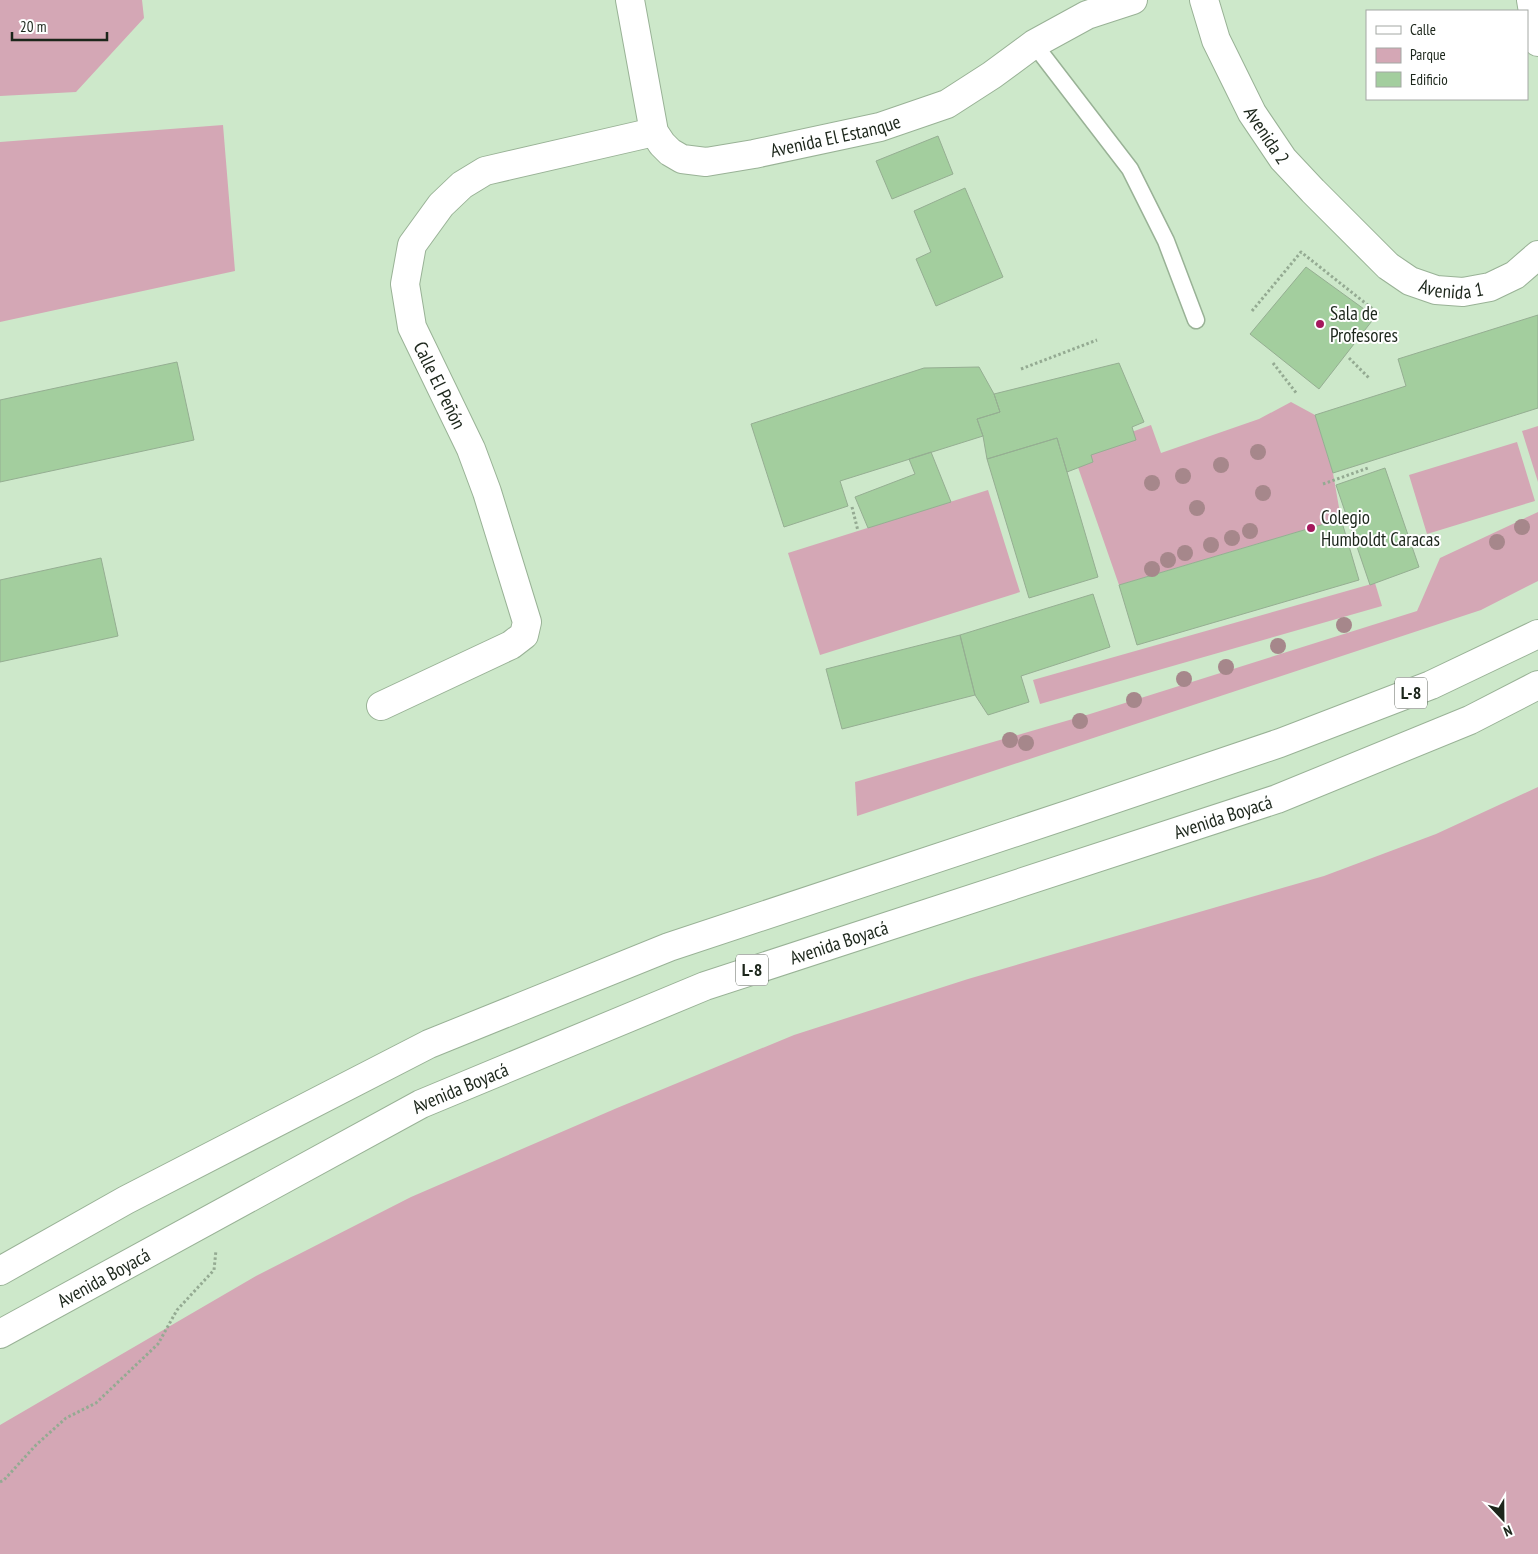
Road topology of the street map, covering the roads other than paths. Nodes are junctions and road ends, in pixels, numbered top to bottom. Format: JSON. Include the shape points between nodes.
{"nodes":[{"id":1,"x":630,"y":0,"type":"edge"},
{"id":2,"x":1133,"y":0,"type":"edge"},
{"id":3,"x":1204,"y":0,"type":"edge"},
{"id":4,"x":1531,"y":0,"type":"edge"},
{"id":5,"x":1538,"y":42,"type":"edge"},
{"id":6,"x":1034,"y":44,"type":"junction"},
{"id":7,"x":654,"y":132,"type":"junction"},
{"id":8,"x":1368,"y":247,"type":"joint"},
{"id":9,"x":1538,"y":255,"type":"edge"},
{"id":10,"x":1196,"y":320,"type":"dead end"},
{"id":11,"x":1538,"y":634,"type":"edge"},
{"id":12,"x":1538,"y":685,"type":"edge"},
{"id":13,"x":382,"y":706,"type":"dead end"},
{"id":14,"x":0,"y":1271,"type":"edge"},
{"id":15,"x":0,"y":1334,"type":"edge"}],
"edges":[{"from":1,"to":7,"type":"main road","name":"Avenida El Estanque"},
{"from":2,"to":6,"type":"main road","name":"Avenida El Estanque","via":[[1087,15]]},
{"from":3,"to":8,"type":"main road","name":"Avenida 2","via":[[1216,40],[1252,114],[1283,159]]},
{"from":4,"to":5,"type":"main road"},
{"from":6,"to":7,"type":"main road","name":"Avenida El Estanque","via":[[947,104],[880,127],[706,162],[682,159],[670,152]]},
{"from":6,"to":10,"type":"lane","via":[[1130,169],[1166,241]]},
{"from":7,"to":13,"type":"main road","name":"Calle El Peñón","via":[[485,172],[462,186],[442,205],[412,245],[404,284],[412,327],[472,449],[527,622],[524,636],[511,645]]},
{"from":8,"to":9,"type":"main road","name":"Avenida 1","via":[[1410,281],[1436,290],[1463,292],[1490,287],[1515,275]]},
{"from":11,"to":14,"type":"main road","number":"L-8","via":[[1431,685],[1280,743],[668,947],[429,1044],[126,1200]]},
{"from":12,"to":15,"type":"main road","name":"Avenida Boyacá","number":"L-8","via":[[1470,720],[1277,799],[705,986],[421,1104]]}]}
